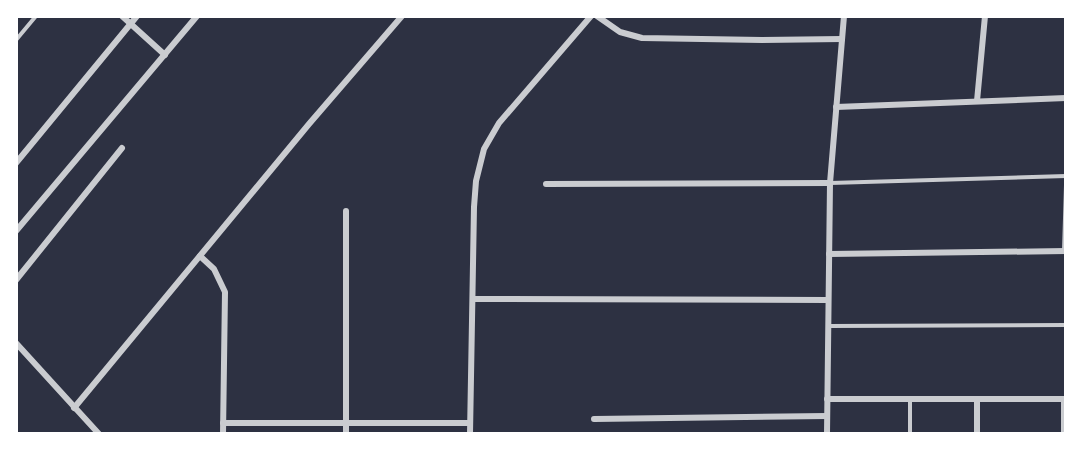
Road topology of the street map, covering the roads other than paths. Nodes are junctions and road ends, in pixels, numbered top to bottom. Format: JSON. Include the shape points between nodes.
{"nodes":[{"id":1,"x":36,"y":16,"type":"edge"},
{"id":2,"x":122,"y":16,"type":"edge"},
{"id":3,"x":137,"y":16,"type":"edge"},
{"id":4,"x":197,"y":16,"type":"edge"},
{"id":5,"x":402,"y":16,"type":"edge"},
{"id":6,"x":591,"y":16,"type":"edge"},
{"id":7,"x":597,"y":16,"type":"edge"},
{"id":8,"x":844,"y":16,"type":"edge"},
{"id":9,"x":985,"y":16,"type":"edge"},
{"id":10,"x":130,"y":24,"type":"junction"},
{"id":11,"x":842,"y":39,"type":"junction"},
{"id":12,"x":16,"y":40,"type":"edge"},
{"id":13,"x":165,"y":55,"type":"junction"},
{"id":14,"x":1065,"y":98,"type":"edge"},
{"id":15,"x":977,"y":101,"type":"junction"},
{"id":16,"x":836,"y":107,"type":"junction"},
{"id":17,"x":122,"y":148,"type":"dead end"},
{"id":18,"x":16,"y":163,"type":"edge"},
{"id":19,"x":1065,"y":176,"type":"edge"},
{"id":20,"x":830,"y":183,"type":"junction"},
{"id":21,"x":546,"y":184,"type":"dead end"},
{"id":22,"x":1065,"y":185,"type":"edge"},
{"id":23,"x":346,"y":212,"type":"dead end"},
{"id":24,"x":16,"y":231,"type":"edge"},
{"id":25,"x":1065,"y":251,"type":"edge"},
{"id":26,"x":829,"y":254,"type":"junction"},
{"id":27,"x":200,"y":256,"type":"junction"},
{"id":28,"x":16,"y":280,"type":"edge"},
{"id":29,"x":473,"y":299,"type":"junction"},
{"id":30,"x":828,"y":300,"type":"junction"},
{"id":31,"x":1065,"y":325,"type":"edge"},
{"id":32,"x":828,"y":326,"type":"junction"},
{"id":33,"x":16,"y":343,"type":"edge"},
{"id":34,"x":827,"y":399,"type":"junction"},
{"id":35,"x":910,"y":399,"type":"junction"},
{"id":36,"x":977,"y":399,"type":"junction"},
{"id":37,"x":1064,"y":399,"type":"edge"},
{"id":38,"x":74,"y":408,"type":"junction"},
{"id":39,"x":827,"y":416,"type":"junction"},
{"id":40,"x":594,"y":419,"type":"dead end"},
{"id":41,"x":223,"y":423,"type":"junction"},
{"id":42,"x":346,"y":423,"type":"junction"},
{"id":43,"x":470,"y":423,"type":"junction"},
{"id":44,"x":99,"y":434,"type":"edge"},
{"id":45,"x":223,"y":434,"type":"edge"},
{"id":46,"x":346,"y":434,"type":"edge"},
{"id":47,"x":470,"y":434,"type":"edge"},
{"id":48,"x":827,"y":434,"type":"edge"},
{"id":49,"x":910,"y":434,"type":"edge"},
{"id":50,"x":977,"y":434,"type":"edge"},
{"id":51,"x":1063,"y":434,"type":"edge"}],
"edges":[{"from":1,"to":12,"type":"lane"},
{"from":2,"to":10,"type":"street"},
{"from":3,"to":10,"type":"street"},
{"from":4,"to":13,"type":"street"},
{"from":5,"to":27,"type":"street"},
{"from":6,"to":29,"type":"street","via":[[499,123],[484,149],[476,181]]},
{"from":7,"to":11,"type":"street","via":[[620,32],[642,38]]},
{"from":8,"to":11,"type":"street"},
{"from":9,"to":15,"type":"street"},
{"from":10,"to":13,"type":"street"},
{"from":10,"to":18,"type":"street"},
{"from":11,"to":16,"type":"street"},
{"from":13,"to":24,"type":"street"},
{"from":14,"to":15,"type":"street"},
{"from":15,"to":16,"type":"street"},
{"from":16,"to":20,"type":"street"},
{"from":17,"to":28,"type":"street"},
{"from":19,"to":20,"type":"lane"},
{"from":20,"to":21,"type":"street"},
{"from":20,"to":26,"type":"street"},
{"from":22,"to":25,"type":"lane"},
{"from":23,"to":42,"type":"street"},
{"from":25,"to":26,"type":"street"},
{"from":26,"to":30,"type":"street"},
{"from":27,"to":38,"type":"street"},
{"from":27,"to":41,"type":"street","via":[[214,269],[225,292]]},
{"from":29,"to":30,"type":"street"},
{"from":29,"to":43,"type":"street"},
{"from":30,"to":32,"type":"street"},
{"from":31,"to":32,"type":"lane"},
{"from":32,"to":34,"type":"street"},
{"from":33,"to":38,"type":"street"},
{"from":34,"to":35,"type":"street"},
{"from":34,"to":39,"type":"street"},
{"from":35,"to":36,"type":"street"},
{"from":35,"to":49,"type":"lane"},
{"from":36,"to":37,"type":"street"},
{"from":36,"to":50,"type":"street"},
{"from":37,"to":51,"type":"lane"},
{"from":38,"to":44,"type":"street"},
{"from":39,"to":40,"type":"street"},
{"from":39,"to":48,"type":"street"},
{"from":41,"to":42,"type":"street"},
{"from":41,"to":45,"type":"street"},
{"from":42,"to":43,"type":"street"},
{"from":42,"to":46,"type":"street"},
{"from":43,"to":47,"type":"street"}]}
